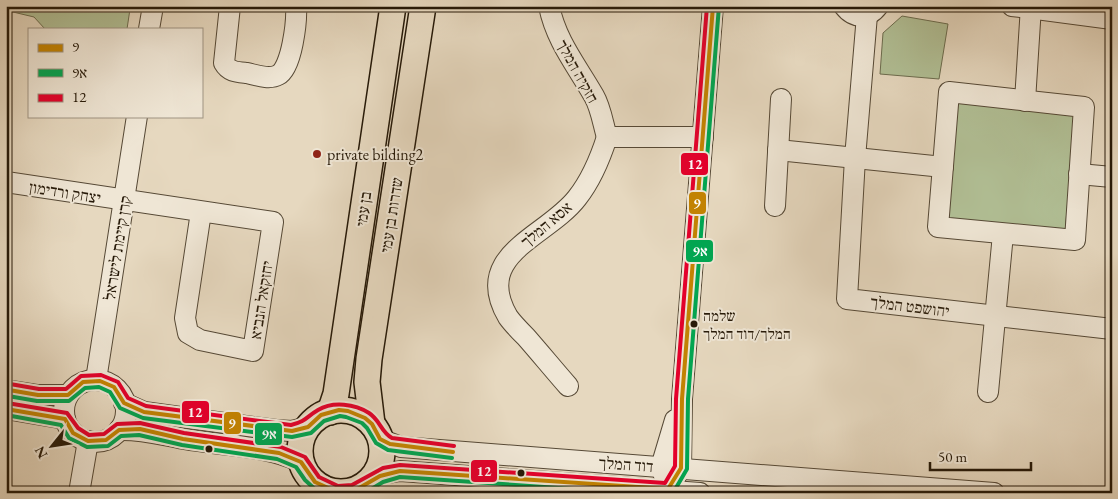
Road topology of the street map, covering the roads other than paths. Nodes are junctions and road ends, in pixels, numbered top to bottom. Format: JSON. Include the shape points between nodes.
{"nodes":[{"id":1,"x":153,"y":6,"type":"edge"},
{"id":2,"x":230,"y":6,"type":"edge"},
{"id":3,"x":296,"y":6,"type":"edge"},
{"id":4,"x":393,"y":6,"type":"edge"},
{"id":5,"x":423,"y":6,"type":"edge"},
{"id":6,"x":549,"y":6,"type":"edge"},
{"id":7,"x":713,"y":6,"type":"edge"},
{"id":8,"x":844,"y":6,"type":"edge"},
{"id":9,"x":1024,"y":7,"type":"edge"},
{"id":10,"x":873,"y":11,"type":"edge"},
{"id":11,"x":1112,"y":19,"type":"edge"},
{"id":12,"x":149,"y":28,"type":"edge"},
{"id":13,"x":781,"y":99,"type":"dead end"},
{"id":14,"x":1025,"y":101,"type":"junction"},
{"id":15,"x":137,"y":118,"type":"edge"},
{"id":16,"x":607,"y":137,"type":"junction"},
{"id":17,"x":703,"y":137,"type":"junction"},
{"id":18,"x":778,"y":150,"type":"junction"},
{"id":19,"x":855,"y":158,"type":"junction"},
{"id":20,"x":943,"y":167,"type":"junction"},
{"id":21,"x":1080,"y":174,"type":"junction"},
{"id":22,"x":1112,"y":177,"type":"edge"},
{"id":23,"x":6,"y":182,"type":"edge"},
{"id":24,"x":124,"y":200,"type":"junction"},
{"id":25,"x":775,"y":206,"type":"dead end"},
{"id":26,"x":201,"y":212,"type":"junction"},
{"id":27,"x":1003,"y":234,"type":"junction"},
{"id":28,"x":996,"y":316,"type":"junction"},
{"id":29,"x":1112,"y":330,"type":"edge"},
{"id":30,"x":96,"y":380,"type":"junction"},
{"id":31,"x":568,"y":386,"type":"dead end"},
{"id":32,"x":6,"y":390,"type":"edge"},
{"id":33,"x":988,"y":392,"type":"dead end"},
{"id":34,"x":68,"y":395,"type":"junction"},
{"id":35,"x":124,"y":403,"type":"junction"},
{"id":36,"x":6,"y":409,"type":"edge"},
{"id":37,"x":330,"y":412,"type":"junction"},
{"id":38,"x":65,"y":419,"type":"junction"},
{"id":39,"x":308,"y":427,"type":"junction"},
{"id":40,"x":119,"y":430,"type":"junction"},
{"id":41,"x":376,"y":431,"type":"junction"},
{"id":42,"x":88,"y":442,"type":"junction"},
{"id":43,"x":671,"y":467,"type":"junction"},
{"id":44,"x":307,"y":477,"type":"edge"},
{"id":45,"x":832,"y":486,"type":"edge"},
{"id":46,"x":359,"y":488,"type":"edge"},
{"id":47,"x":668,"y":489,"type":"junction"},
{"id":48,"x":79,"y":493,"type":"edge"},
{"id":49,"x":700,"y":493,"type":"edge"},
{"id":50,"x":994,"y":493,"type":"edge"}],
"edges":[{"from":1,"to":12,"type":"street"},
{"from":2,"to":3,"type":"street","via":[[224,63],[227,69],[269,77],[284,71],[289,62]]},
{"from":4,"to":37,"type":"main road","name":"בן עמי","via":[[336,394]]},
{"from":5,"to":41,"type":"main road","name":"שדרות בן עמי","via":[[369,359],[367,389]]},
{"from":6,"to":16,"type":"street","name":"חזקיה המלך","via":[[552,23],[568,56],[595,97]]},
{"from":7,"to":17,"type":"street"},
{"from":8,"to":10,"type":"street","name":"יהושפט המלך","via":[[854,15]]},
{"from":9,"to":11,"type":"street"},
{"from":9,"to":14,"type":"street"},
{"from":10,"to":19,"type":"street","name":"יהושפט המלך"},
{"from":13,"to":18,"type":"street"},
{"from":14,"to":20,"type":"street","via":[[949,92]]},
{"from":14,"to":21,"type":"street","via":[[1084,106]]},
{"from":15,"to":24,"type":"street","name":"קרן קיימת לישראל"},
{"from":16,"to":17,"type":"street"},
{"from":16,"to":31,"type":"street","name":"אסא המלך","via":[[596,170],[576,199],[552,222],[510,253],[500,269],[498,290],[508,317]]},
{"from":17,"to":43,"type":"street","via":[[682,399]]},
{"from":18,"to":19,"type":"street"},
{"from":18,"to":25,"type":"street"},
{"from":19,"to":20,"type":"street"},
{"from":19,"to":28,"type":"street","name":"יהושפט המלך","via":[[847,299]]},
{"from":20,"to":27,"type":"street","via":[[938,227]]},
{"from":21,"to":22,"type":"street"},
{"from":21,"to":27,"type":"street","via":[[1075,240]]},
{"from":23,"to":24,"type":"street","name":"יצחק ורדימון"},
{"from":24,"to":26,"type":"street","name":"יחזקאל הנביא"},
{"from":24,"to":30,"type":"street","name":"קרן קיימת לישראל"},
{"from":26,"to":26,"type":"street","name":"יחזקאל הנביא","via":[[273,222],[253,351],[200,340],[188,333],[186,318]]},
{"from":27,"to":28,"type":"street"},
{"from":28,"to":29,"type":"street","name":"יהושפט המלך"},
{"from":28,"to":33,"type":"street"},
{"from":30,"to":34,"type":"street","via":[[80,384]]},
{"from":30,"to":35,"type":"street","via":[[114,387]]},
{"from":32,"to":34,"type":"street"},
{"from":34,"to":38,"type":"street"},
{"from":35,"to":39,"type":"street","via":[[144,412],[276,430]]},
{"from":35,"to":40,"type":"street","via":[[124,420]]},
{"from":36,"to":38,"type":"street"},
{"from":37,"to":39,"type":"main road"},
{"from":37,"to":41,"type":"main road","via":[[357,414]]},
{"from":38,"to":42,"type":"street","via":[[73,433]]},
{"from":39,"to":44,"type":"main road","via":[[300,444]]},
{"from":40,"to":42,"type":"street","via":[[106,440]]},
{"from":40,"to":44,"type":"street","via":[[140,429],[183,439],[279,452]]},
{"from":41,"to":43,"type":"street","name":"דוד המלך","via":[[401,448]]},
{"from":41,"to":46,"type":"main road","via":[[381,460]]},
{"from":42,"to":48,"type":"street"},
{"from":43,"to":45,"type":"street","name":"דוד המלך"},
{"from":43,"to":47,"type":"street"},
{"from":44,"to":46,"type":"main road","via":[[323,489],[344,492]]},
{"from":45,"to":50,"type":"street","name":"דוד המלך"},
{"from":46,"to":47,"type":"street","name":"דוד המלך","via":[[382,474],[400,471]]},
{"from":47,"to":49,"type":"street","name":"דוד המלך"}]}
